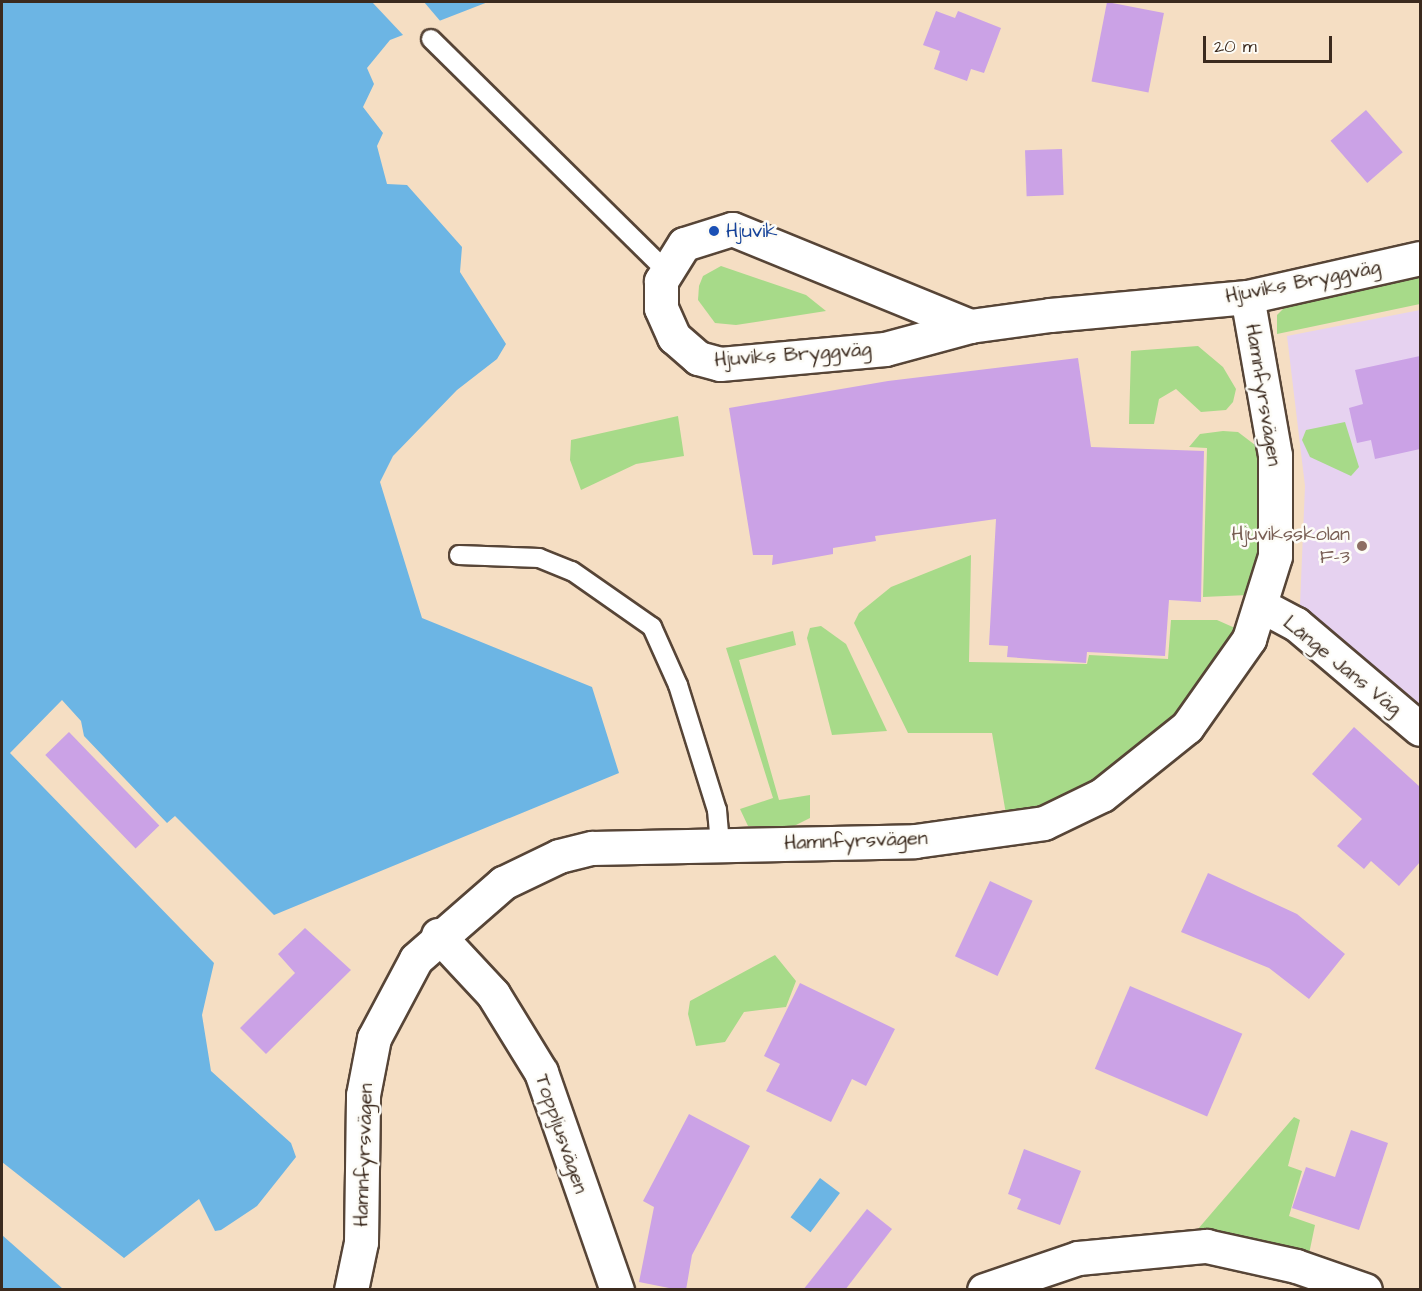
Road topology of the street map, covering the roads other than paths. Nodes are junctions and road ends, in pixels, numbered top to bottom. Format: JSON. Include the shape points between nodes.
{"nodes":[{"id":1,"x":431,"y":39,"type":"dead end"},
{"id":2,"x":1420,"y":258,"type":"edge"},
{"id":3,"x":664,"y":269,"type":"junction"},
{"id":4,"x":1247,"y":297,"type":"junction"},
{"id":5,"x":970,"y":326,"type":"junction"},
{"id":6,"x":459,"y":555,"type":"dead end"},
{"id":7,"x":1262,"y":606,"type":"junction"},
{"id":8,"x":1420,"y":729,"type":"edge"},
{"id":9,"x":720,"y":844,"type":"junction"},
{"id":10,"x":438,"y":935,"type":"junction"},
{"id":11,"x":351,"y":1290,"type":"edge"},
{"id":12,"x":617,"y":1290,"type":"edge"},
{"id":13,"x":984,"y":1290,"type":"edge"},
{"id":14,"x":1365,"y":1290,"type":"edge"}],
"edges":[{"from":1,"to":3,"type":"lane"},
{"from":2,"to":4,"type":"street","name":"Hjuviks Bryggväg"},
{"from":3,"to":5,"type":"street","name":"Hjuviks Bryggväg","via":[[684,244],[732,229]]},
{"from":3,"to":5,"type":"street","name":"Hjuviks Bryggväg","via":[[660,298],[669,328],[684,348],[710,362],[885,349]]},
{"from":4,"to":5,"type":"street","name":"Hjuviks Bryggväg"},
{"from":4,"to":7,"type":"street","name":"Hamnfyrsvägen","via":[[1275,455],[1275,556]]},
{"from":6,"to":9,"type":"lane","via":[[539,558],[572,571],[652,627],[678,685],[710,787]]},
{"from":7,"to":8,"type":"street","name":"Långe Jans Väg","via":[[1296,624]]},
{"from":7,"to":9,"type":"street","name":"Hamnfyrsvägen","via":[[1231,669],[1187,727],[1140,769],[1074,810],[1044,823],[968,837]]},
{"from":9,"to":10,"type":"street","name":"Hamnfyrsvägen","via":[[620,845],[559,856],[502,883]]},
{"from":10,"to":11,"type":"street","name":"Hamnfyrsvägen","via":[[396,990],[370,1054],[363,1095],[361,1242]]},
{"from":10,"to":12,"type":"street","name":"Toppljusvägen","via":[[493,994],[541,1072]]},
{"from":13,"to":14,"type":"street","via":[[1078,1258],[1206,1246],[1296,1266]]}]}
